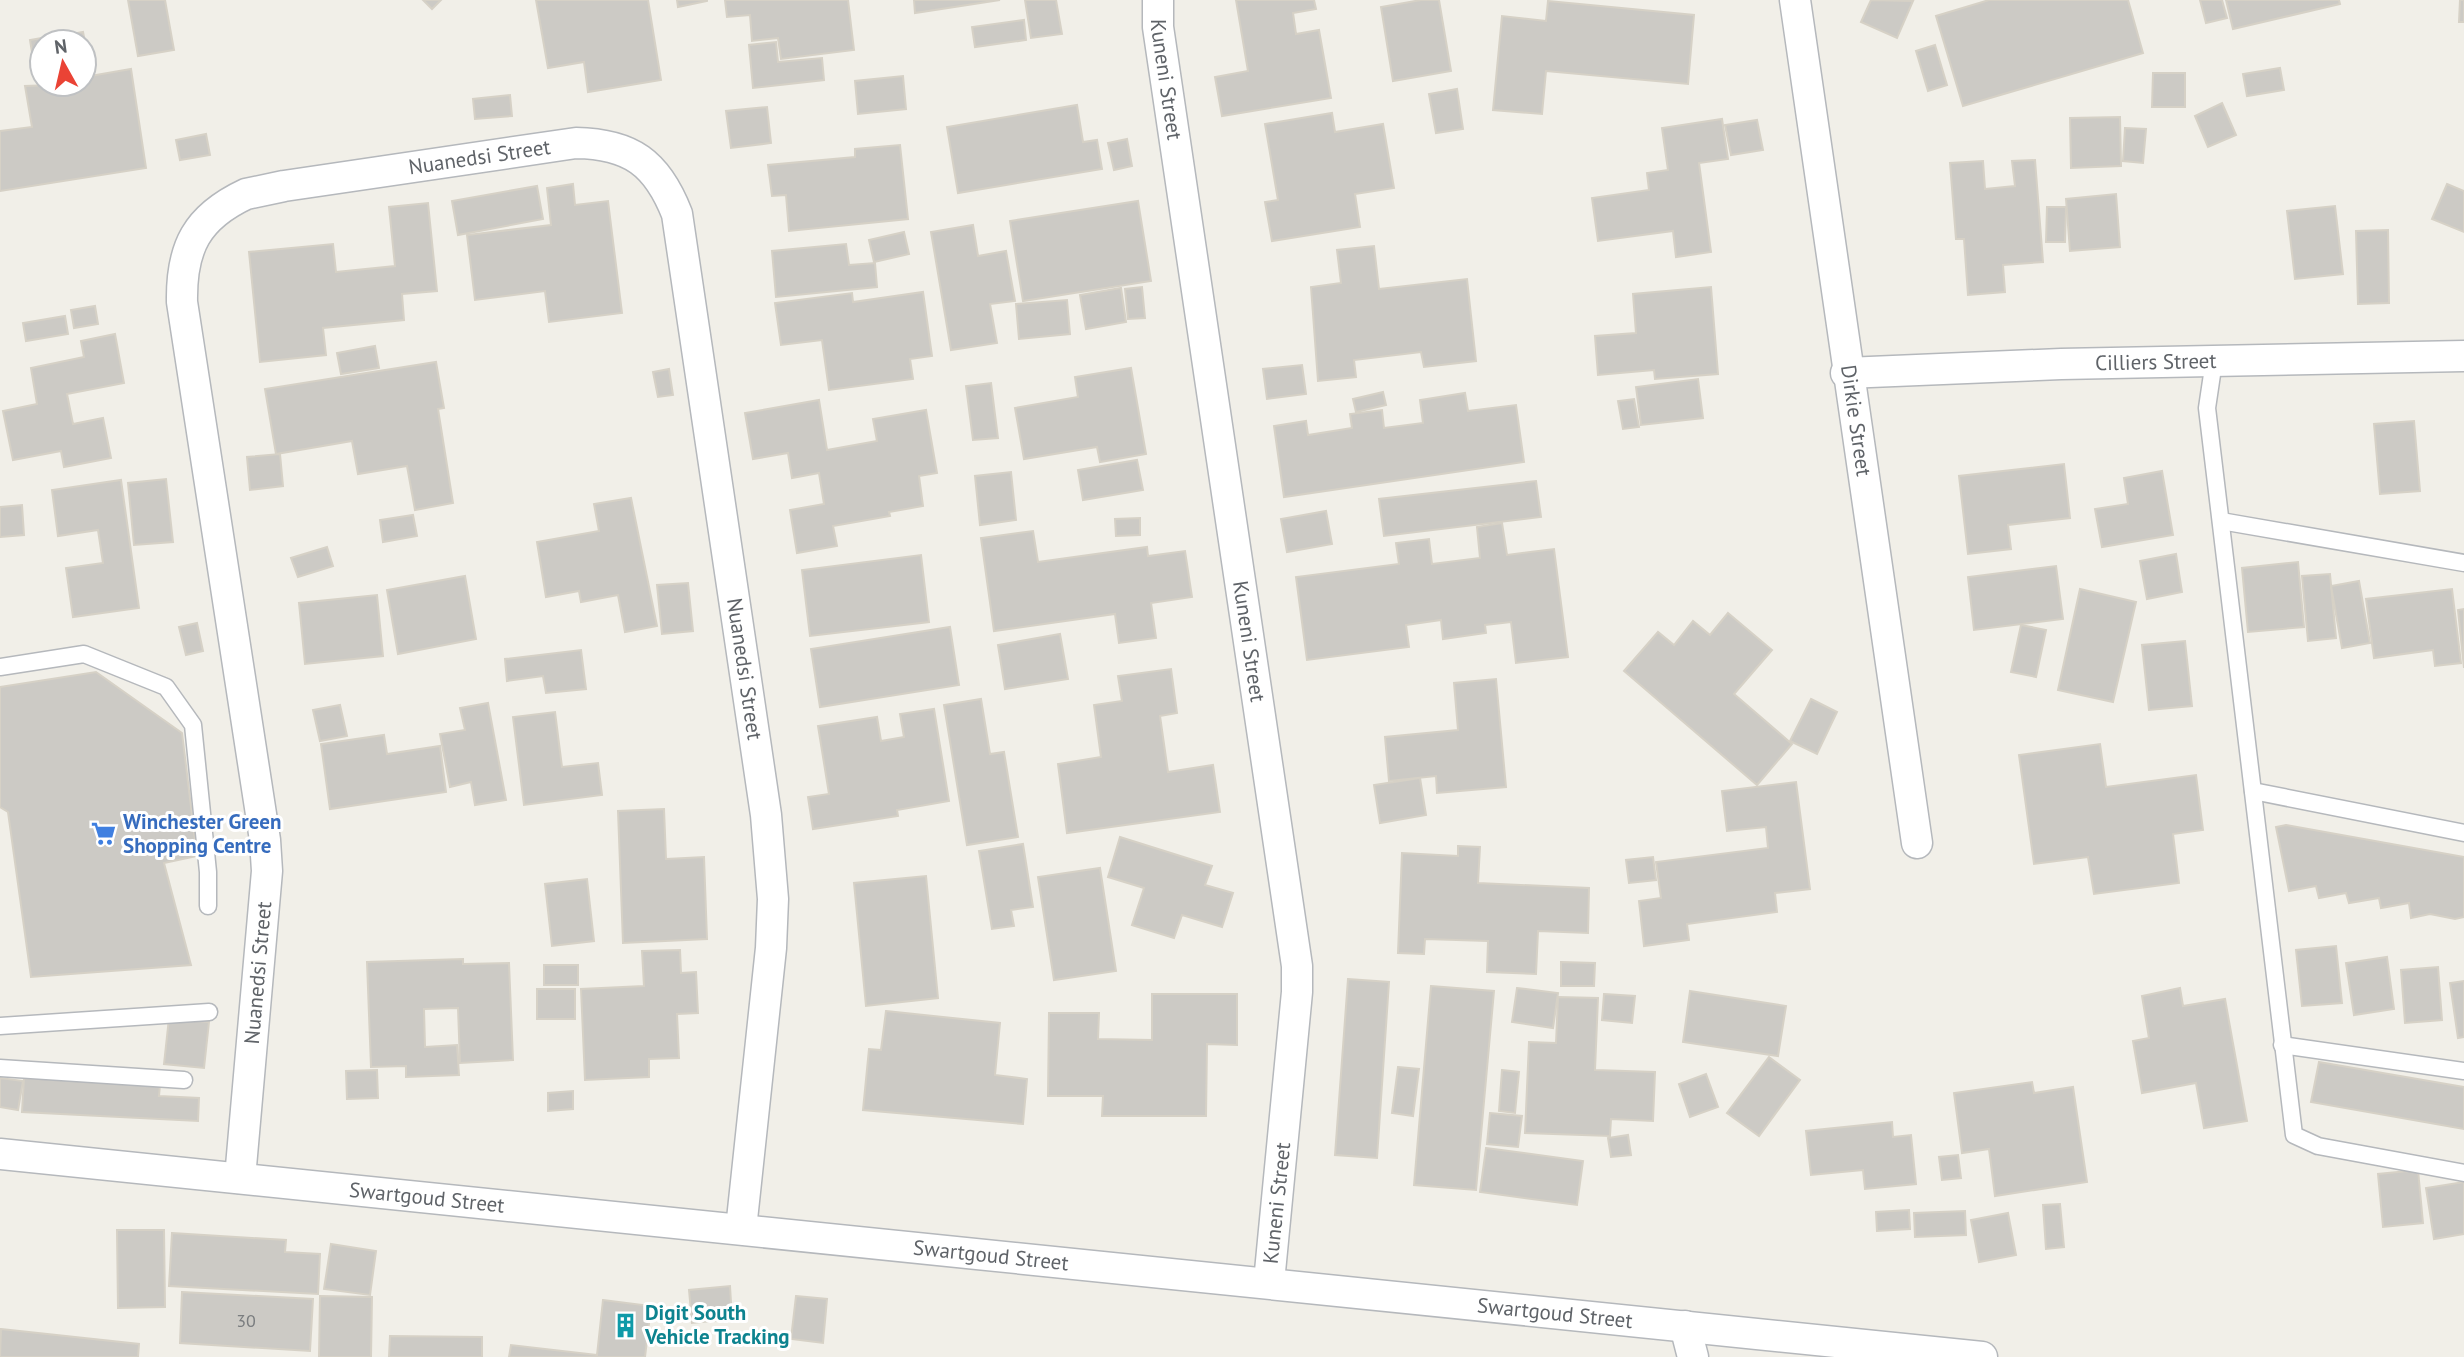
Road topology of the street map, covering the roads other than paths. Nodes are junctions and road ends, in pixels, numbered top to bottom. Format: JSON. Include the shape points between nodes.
{"nodes":[{"id":1,"x":1158,"y":0,"type":"edge"},
{"id":2,"x":1794,"y":0,"type":"edge"},
{"id":3,"x":2464,"y":356,"type":"edge"},
{"id":4,"x":2214,"y":361,"type":"junction"},
{"id":5,"x":1846,"y":373,"type":"junction"},
{"id":6,"x":2221,"y":521,"type":"junction"},
{"id":7,"x":2464,"y":563,"type":"edge"},
{"id":8,"x":0,"y":667,"type":"edge"},
{"id":9,"x":2253,"y":791,"type":"junction"},
{"id":10,"x":2464,"y":833,"type":"edge"},
{"id":11,"x":1917,"y":843,"type":"dead end"},
{"id":12,"x":208,"y":906,"type":"dead end"},
{"id":13,"x":209,"y":1012,"type":"dead end"},
{"id":14,"x":0,"y":1026,"type":"edge"},
{"id":15,"x":2282,"y":1045,"type":"junction"},
{"id":16,"x":0,"y":1065,"type":"edge"},
{"id":17,"x":2464,"y":1072,"type":"edge"},
{"id":18,"x":184,"y":1080,"type":"dead end"},
{"id":19,"x":0,"y":1154,"type":"edge"},
{"id":20,"x":2464,"y":1172,"type":"edge"},
{"id":21,"x":240,"y":1178,"type":"junction"},
{"id":22,"x":741,"y":1229,"type":"junction"},
{"id":23,"x":1269,"y":1282,"type":"junction"},
{"id":24,"x":1685,"y":1326,"type":"junction"},
{"id":25,"x":1693,"y":1357,"type":"edge"},
{"id":26,"x":1982,"y":1357,"type":"edge"}],
"edges":[{"from":1,"to":23,"type":"street","name":"Kuneni Street","via":[[1160,41],[1297,966]]},
{"from":2,"to":5,"type":"street","name":"Dirkie Street"},
{"from":3,"to":4,"type":"street","name":"Cilliers Street"},
{"from":4,"to":5,"type":"street","name":"Cilliers Street"},
{"from":4,"to":6,"type":"lane","via":[[2207,408]]},
{"from":5,"to":11,"type":"street","name":"Dirkie Street"},
{"from":6,"to":7,"type":"lane"},
{"from":6,"to":9,"type":"lane"},
{"from":8,"to":12,"type":"lane","via":[[85,654],[166,687],[192,725]]},
{"from":9,"to":10,"type":"lane"},
{"from":9,"to":15,"type":"lane"},
{"from":13,"to":14,"type":"lane"},
{"from":15,"to":17,"type":"lane"},
{"from":15,"to":20,"type":"lane","via":[[2294,1135],[2318,1146]]},
{"from":16,"to":18,"type":"lane"},
{"from":19,"to":21,"type":"street","name":"Swartgoud Street"},
{"from":21,"to":22,"type":"street","name":"Swartgoud Street"},
{"from":21,"to":22,"type":"street","name":"Nuanedsi Street","via":[[267,872],[182,302],[186,258],[206,220],[219,207],[246,194],[469,158],[597,144],[644,161],[667,188],[677,214],[766,815],[773,899],[771,947]]},
{"from":22,"to":23,"type":"street","name":"Swartgoud Street"},
{"from":23,"to":24,"type":"street","name":"Swartgoud Street"},
{"from":24,"to":25,"type":"street"},
{"from":24,"to":26,"type":"street","name":"Swartgoud Street"}]}
